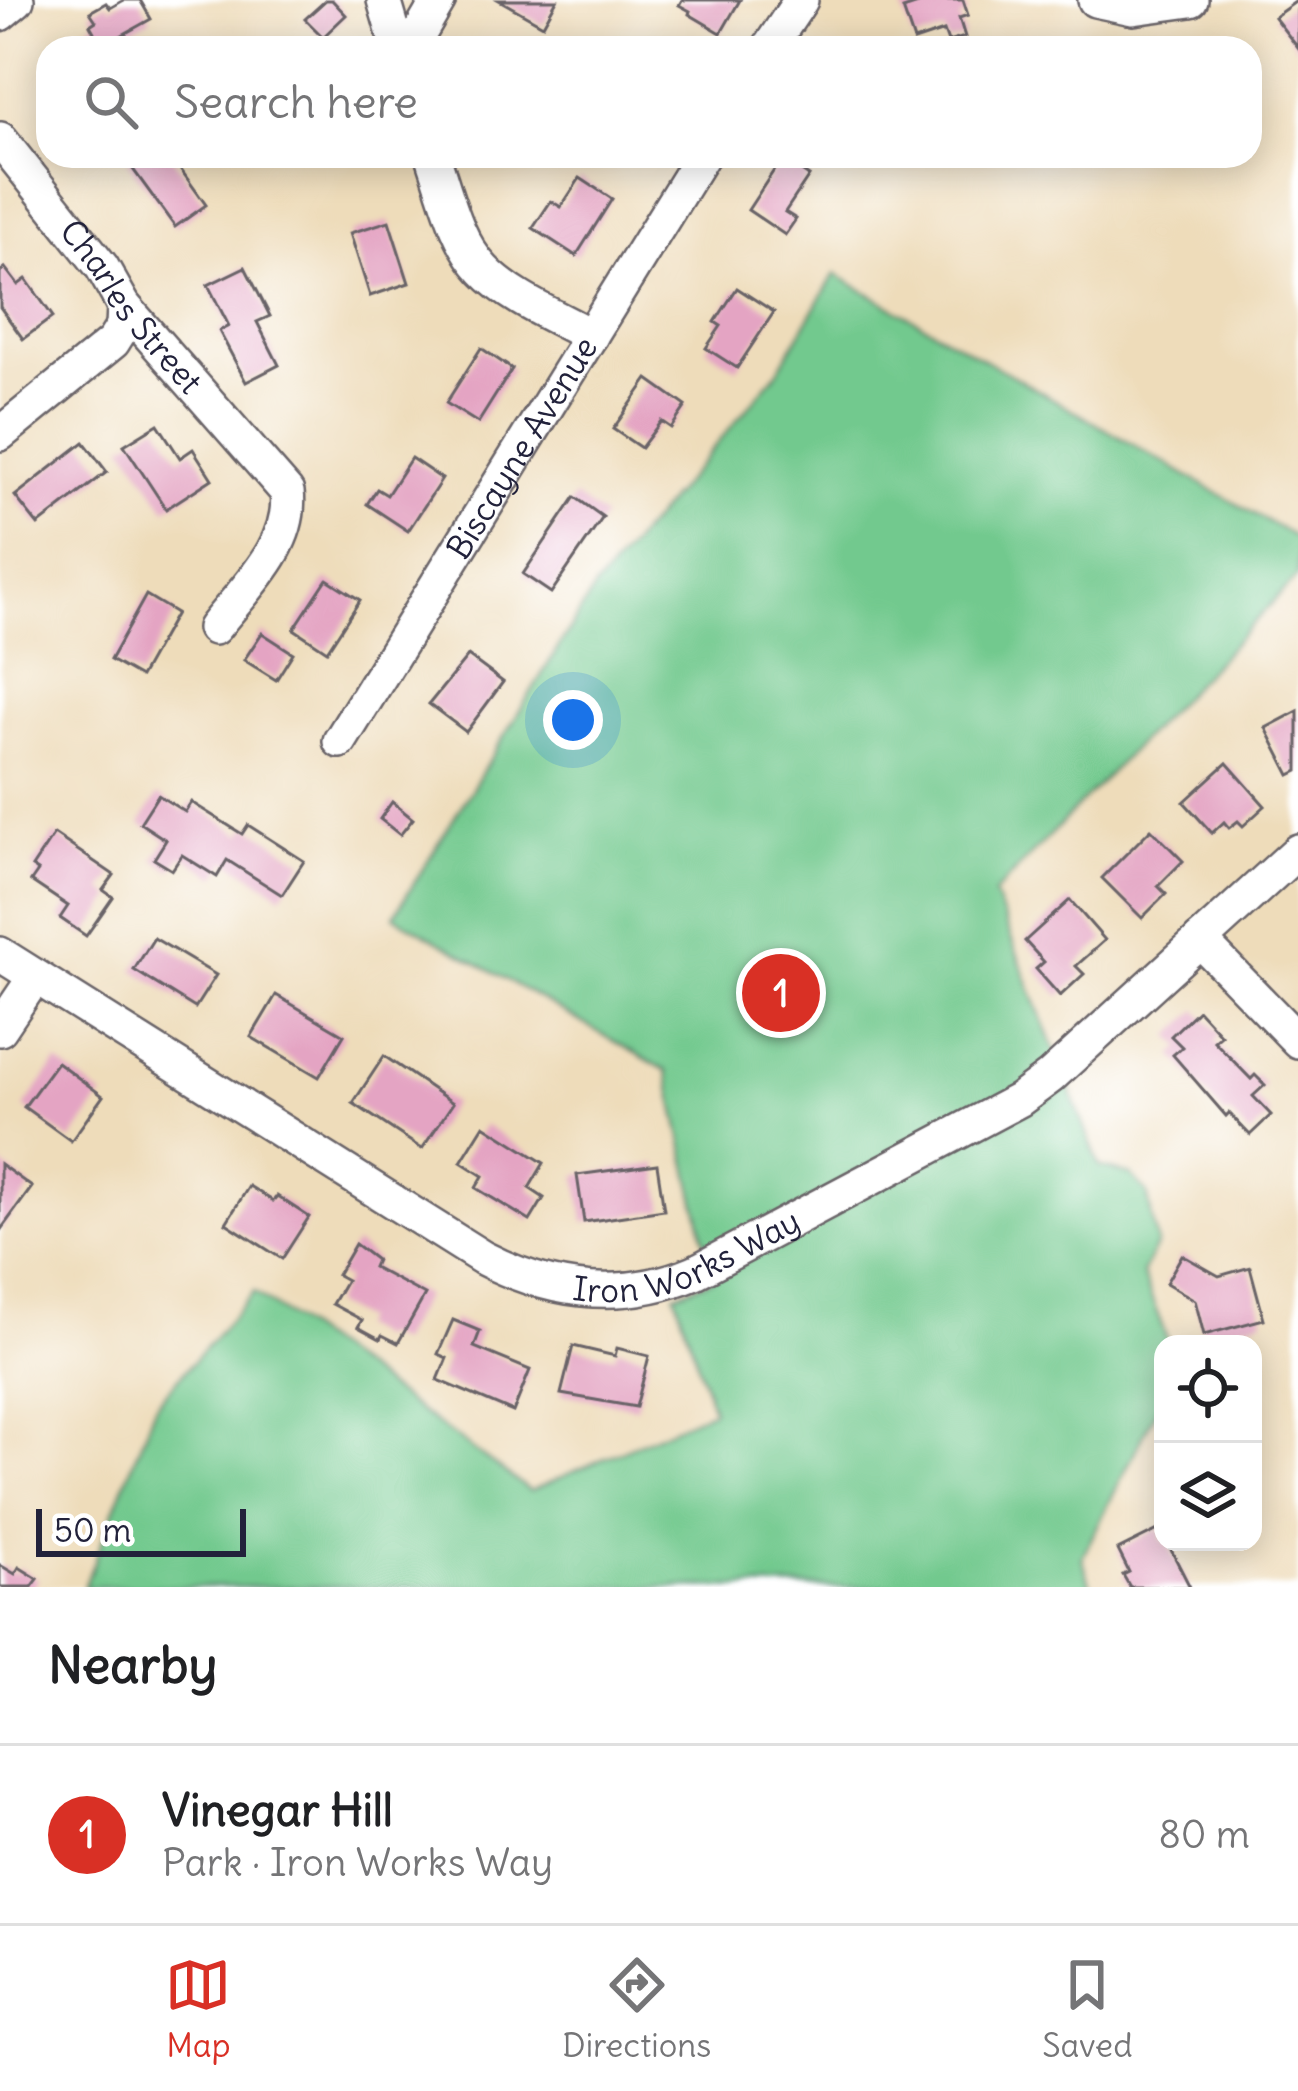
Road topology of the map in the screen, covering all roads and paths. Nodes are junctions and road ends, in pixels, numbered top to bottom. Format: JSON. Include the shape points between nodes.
{"nodes":[{"id":1,"x":16,"y":0,"type":"edge"},
{"id":2,"x":384,"y":0,"type":"edge"},
{"id":3,"x":439,"y":0,"type":"edge"},
{"id":4,"x":801,"y":0,"type":"edge"},
{"id":5,"x":1095,"y":0,"type":"edge"},
{"id":6,"x":1191,"y":0,"type":"edge"},
{"id":7,"x":0,"y":14,"type":"edge"},
{"id":8,"x":394,"y":36,"type":"edge"},
{"id":9,"x":418,"y":36,"type":"edge"},
{"id":10,"x":777,"y":36,"type":"edge"},
{"id":11,"x":0,"y":139,"type":"edge"},
{"id":12,"x":438,"y":168,"type":"edge"},
{"id":13,"x":695,"y":168,"type":"edge"},
{"id":14,"x":124,"y":305,"type":"junction"},
{"id":15,"x":591,"y":336,"type":"junction"},
{"id":16,"x":0,"y":434,"type":"edge"},
{"id":17,"x":214,"y":628,"type":"dead end"},
{"id":18,"x":340,"y":741,"type":"dead end"},
{"id":19,"x":1298,"y":851,"type":"edge"},
{"id":20,"x":1200,"y":940,"type":"junction"},
{"id":21,"x":0,"y":954,"type":"edge"},
{"id":22,"x":34,"y":977,"type":"junction"},
{"id":23,"x":0,"y":1029,"type":"edge"},
{"id":24,"x":1298,"y":1041,"type":"edge"}],
"edges":[{"from":1,"to":7,"type":"street"},
{"from":2,"to":8,"type":"street"},
{"from":3,"to":9,"type":"street"},
{"from":4,"to":10,"type":"street"},
{"from":5,"to":6,"type":"street","via":[[1133,8]]},
{"from":11,"to":14,"type":"street","name":"Charles Street"},
{"from":12,"to":15,"type":"street","via":[[483,270]]},
{"from":13,"to":15,"type":"street","name":"Biscayne Avenue"},
{"from":14,"to":16,"type":"street","via":[[112,342]]},
{"from":14,"to":17,"type":"street","name":"Charles Street","via":[[287,492],[273,553]]},
{"from":15,"to":18,"type":"street","name":"Biscayne Avenue"},
{"from":19,"to":20,"type":"street","name":"Iron Works Way"},
{"from":20,"to":22,"type":"street","name":"Iron Works Way","via":[[1019,1100],[695,1272],[612,1291],[551,1285],[483,1258]]},
{"from":20,"to":24,"type":"street"},
{"from":21,"to":22,"type":"street","name":"Iron Works Way"},
{"from":22,"to":23,"type":"street"}]}
